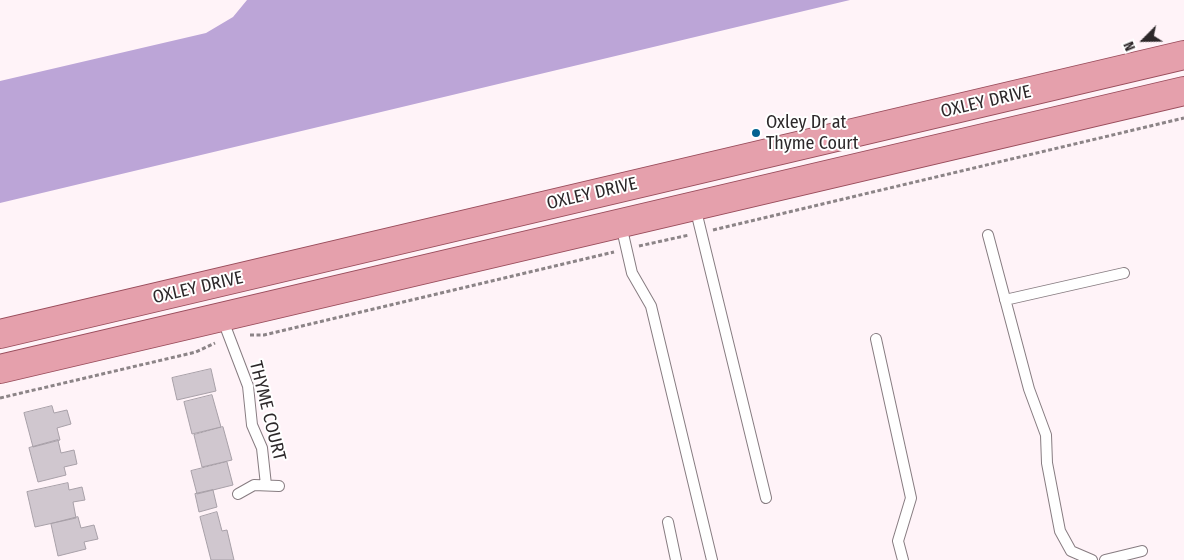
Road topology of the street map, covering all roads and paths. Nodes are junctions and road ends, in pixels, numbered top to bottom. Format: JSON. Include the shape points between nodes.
{"nodes":[{"id":1,"x":1184,"y":55,"type":"edge"},
{"id":2,"x":1184,"y":90,"type":"edge"},
{"id":3,"x":1184,"y":118,"type":"edge"},
{"id":4,"x":1012,"y":131,"type":"junction"},
{"id":5,"x":842,"y":136,"type":"junction"},
{"id":6,"x":695,"y":205,"type":"junction"},
{"id":7,"x":620,"y":222,"type":"junction"},
{"id":8,"x":702,"y":232,"type":"junction"},
{"id":9,"x":988,"y":235,"type":"dead end"},
{"id":10,"x":627,"y":249,"type":"junction"},
{"id":11,"x":1124,"y":273,"type":"dead end"},
{"id":12,"x":1005,"y":300,"type":"junction"},
{"id":13,"x":226,"y":328,"type":"junction"},
{"id":14,"x":0,"y":334,"type":"edge"},
{"id":15,"x":876,"y":339,"type":"dead end"},
{"id":16,"x":0,"y":369,"type":"edge"},
{"id":17,"x":0,"y":398,"type":"edge"},
{"id":18,"x":266,"y":484,"type":"junction"},
{"id":19,"x":279,"y":486,"type":"dead end"},
{"id":20,"x":238,"y":494,"type":"dead end"},
{"id":21,"x":766,"y":498,"type":"dead end"},
{"id":22,"x":668,"y":522,"type":"dead end"},
{"id":23,"x":1142,"y":551,"type":"dead end"},
{"id":24,"x":676,"y":560,"type":"edge"},
{"id":25,"x":712,"y":560,"type":"edge"},
{"id":26,"x":903,"y":560,"type":"edge"},
{"id":27,"x":1092,"y":560,"type":"edge"},
{"id":28,"x":1105,"y":560,"type":"edge"}],
"edges":[{"from":1,"to":5,"type":"main road","name":"OXLEY DRIVE"},
{"from":2,"to":4,"type":"main road","name":"OXLEY DRIVE"},
{"from":3,"to":8,"type":"path"},
{"from":4,"to":5,"type":"main road","via":[[982,125],[864,149],[850,148],[844,144]]},
{"from":4,"to":6,"type":"main road","name":"OXLEY DRIVE"},
{"from":5,"to":14,"type":"main road","name":"OXLEY DRIVE"},
{"from":6,"to":7,"type":"main road","name":"OXLEY DRIVE"},
{"from":6,"to":8,"type":"lane"},
{"from":7,"to":10,"type":"lane"},
{"from":7,"to":13,"type":"main road","name":"OXLEY DRIVE"},
{"from":8,"to":10,"type":"path"},
{"from":8,"to":21,"type":"lane"},
{"from":9,"to":12,"type":"lane"},
{"from":10,"to":13,"type":"path","via":[[264,335],[247,335]]},
{"from":10,"to":25,"type":"lane","via":[[632,273],[651,306]]},
{"from":11,"to":12,"type":"lane"},
{"from":12,"to":27,"type":"lane","via":[[1029,389],[1046,435],[1047,462],[1060,531],[1071,551]]},
{"from":13,"to":16,"type":"main road","name":"OXLEY DRIVE"},
{"from":13,"to":17,"type":"path","via":[[214,343],[196,352]]},
{"from":13,"to":18,"type":"lane","name":"THYME COURT","via":[[248,386],[252,425],[262,448]]},
{"from":15,"to":26,"type":"lane","via":[[911,498],[898,541]]},
{"from":18,"to":19,"type":"lane"},
{"from":18,"to":20,"type":"lane","via":[[254,484]]},
{"from":22,"to":24,"type":"lane"},
{"from":23,"to":28,"type":"lane"}]}
